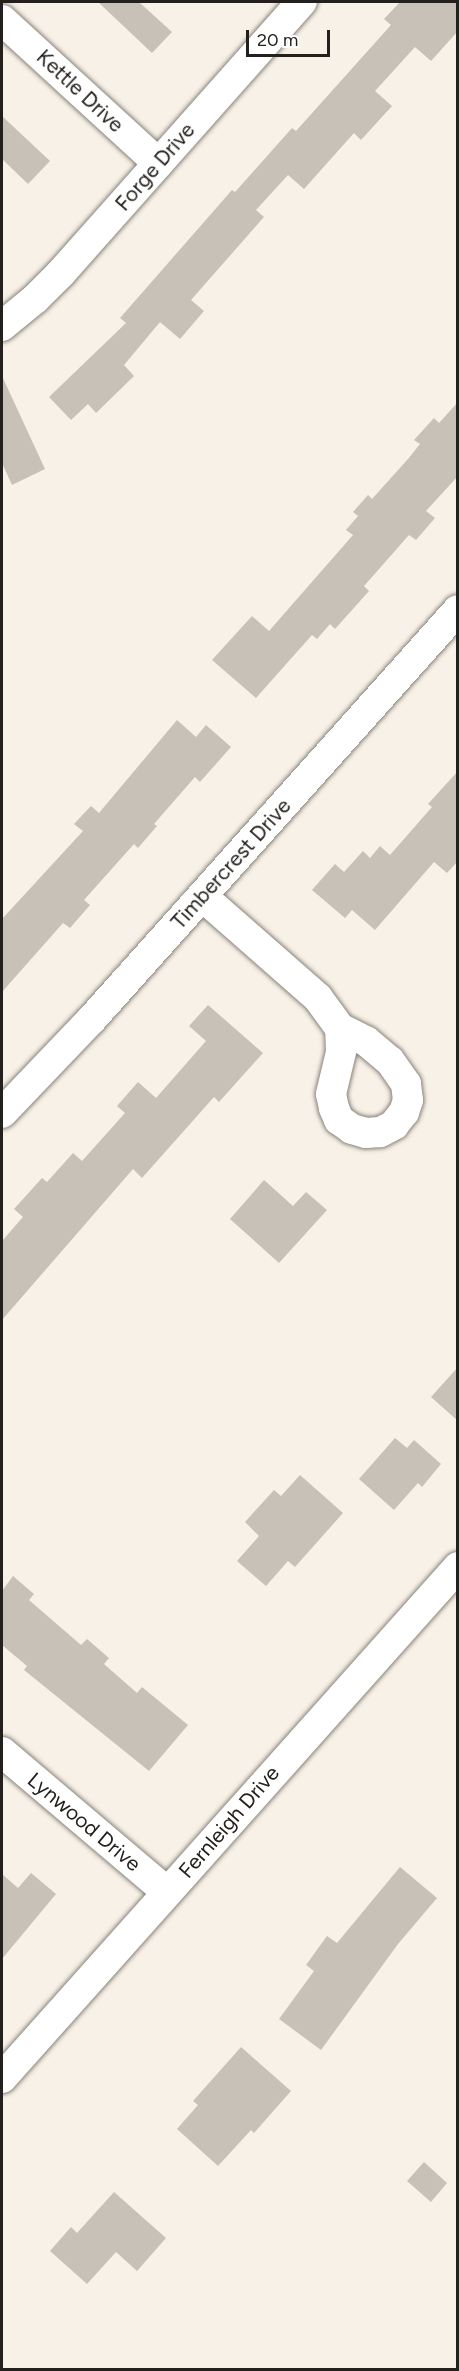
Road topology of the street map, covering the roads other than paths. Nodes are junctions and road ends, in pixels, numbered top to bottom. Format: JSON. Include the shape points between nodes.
{"nodes":[{"id":1,"x":302,"y":2,"type":"edge"},
{"id":2,"x":2,"y":20,"type":"edge"},
{"id":3,"x":158,"y":163,"type":"junction"},
{"id":4,"x":2,"y":326,"type":"edge"},
{"id":5,"x":458,"y":610,"type":"edge"},
{"id":6,"x":202,"y":896,"type":"junction"},
{"id":7,"x":340,"y":1028,"type":"dead end"},
{"id":8,"x":2,"y":1113,"type":"edge"},
{"id":9,"x":458,"y":1567,"type":"edge"},
{"id":10,"x":2,"y":1752,"type":"edge"},
{"id":11,"x":167,"y":1892,"type":"junction"},
{"id":12,"x":2,"y":2078,"type":"edge"}],
"edges":[{"from":1,"to":3,"type":"street","name":"Forge Drive"},
{"from":2,"to":3,"type":"street","name":"Kettle Drive"},
{"from":3,"to":4,"type":"street","name":"Forge Drive","via":[[61,273]]},
{"from":5,"to":6,"type":"street","name":"Timbercrest Drive"},
{"from":6,"to":7,"type":"street","via":[[318,999]]},
{"from":6,"to":8,"type":"street","name":"Timbercrest Drive"},
{"from":9,"to":11,"type":"street","name":"Fernleigh Drive"},
{"from":10,"to":11,"type":"street","name":"Lynwood Drive"},
{"from":11,"to":12,"type":"street","name":"Fernleigh Drive"}]}
